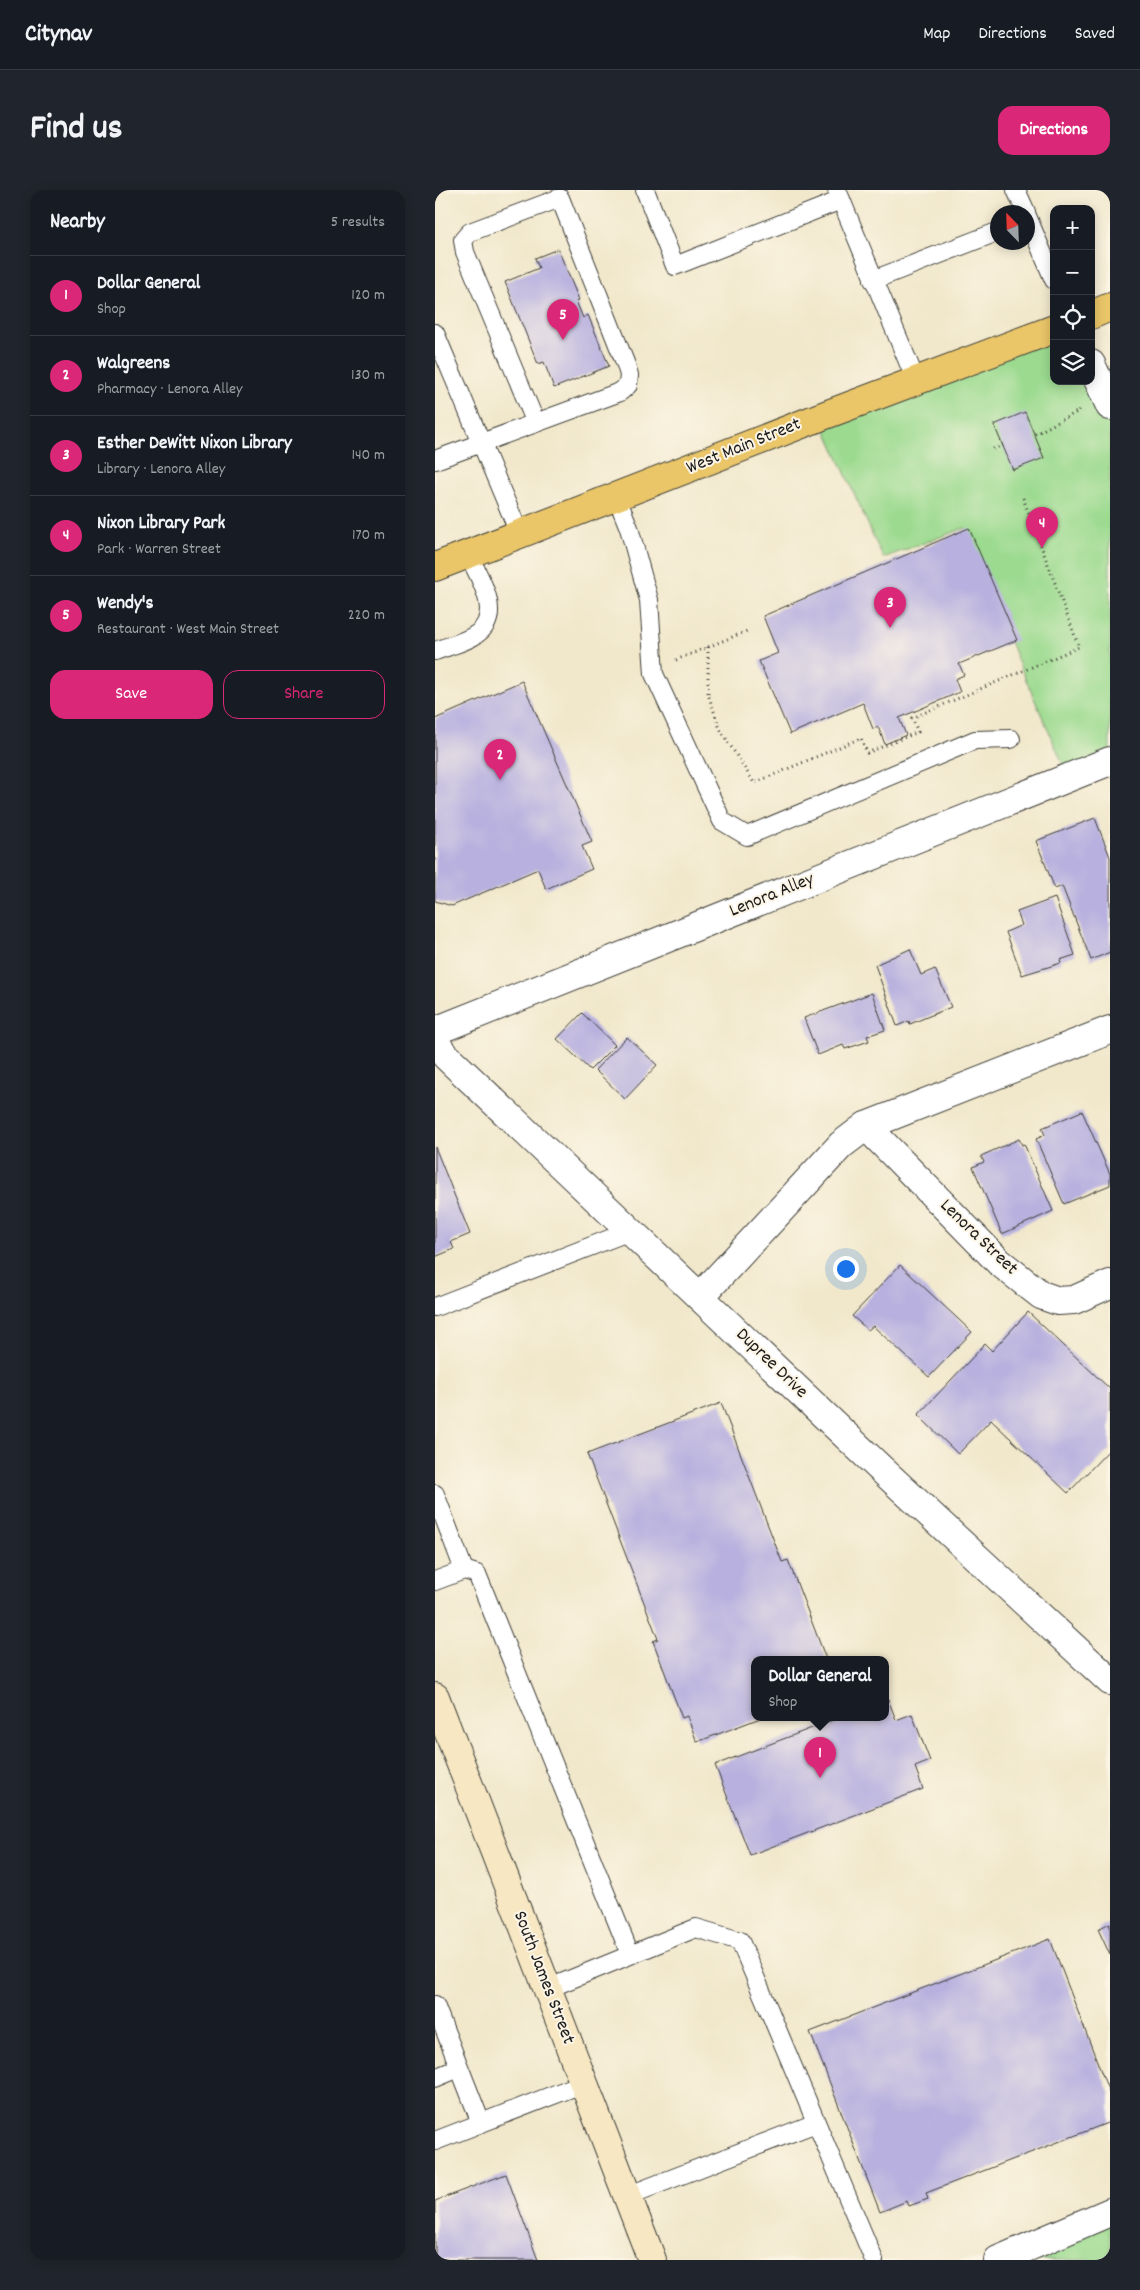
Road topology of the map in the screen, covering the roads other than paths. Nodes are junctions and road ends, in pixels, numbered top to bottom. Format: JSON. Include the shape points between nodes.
{"nodes":[{"id":1,"x":645,"y":190,"type":"edge"},
{"id":2,"x":1016,"y":190,"type":"edge"},
{"id":3,"x":558,"y":194,"type":"edge"},
{"id":4,"x":839,"y":195,"type":"edge"},
{"id":5,"x":1022,"y":205,"type":"edge"},
{"id":6,"x":990,"y":235,"type":"edge"},
{"id":7,"x":1035,"y":236,"type":"edge"},
{"id":8,"x":1050,"y":271,"type":"edge"},
{"id":9,"x":873,"y":280,"type":"junction"},
{"id":10,"x":1110,"y":307,"type":"edge"},
{"id":11,"x":1095,"y":313,"type":"edge"},
{"id":12,"x":1050,"y":331,"type":"edge"},
{"id":13,"x":435,"y":332,"type":"edge"},
{"id":14,"x":917,"y":381,"type":"junction"},
{"id":15,"x":535,"y":421,"type":"junction"},
{"id":16,"x":481,"y":441,"type":"junction"},
{"id":17,"x":435,"y":460,"type":"edge"},
{"id":18,"x":617,"y":498,"type":"junction"},
{"id":19,"x":520,"y":536,"type":"junction"},
{"id":20,"x":469,"y":556,"type":"junction"},
{"id":21,"x":435,"y":567,"type":"edge"},
{"id":22,"x":435,"y":652,"type":"edge"},
{"id":23,"x":1011,"y":740,"type":"dead end"},
{"id":24,"x":1110,"y":761,"type":"edge"},
{"id":25,"x":1110,"y":1030,"type":"edge"},
{"id":26,"x":435,"y":1031,"type":"edge"},
{"id":27,"x":435,"y":1043,"type":"edge"},
{"id":28,"x":865,"y":1126,"type":"junction"},
{"id":29,"x":630,"y":1231,"type":"junction"},
{"id":30,"x":1110,"y":1284,"type":"edge"},
{"id":31,"x":700,"y":1297,"type":"junction"},
{"id":32,"x":435,"y":1307,"type":"edge"},
{"id":33,"x":435,"y":1494,"type":"edge"},
{"id":34,"x":464,"y":1570,"type":"junction"},
{"id":35,"x":435,"y":1581,"type":"edge"},
{"id":36,"x":1110,"y":1681,"type":"edge"},
{"id":37,"x":435,"y":1696,"type":"edge"},
{"id":38,"x":630,"y":1954,"type":"junction"},
{"id":39,"x":547,"y":1989,"type":"junction"},
{"id":40,"x":435,"y":2005,"type":"edge"},
{"id":41,"x":459,"y":2068,"type":"junction"},
{"id":42,"x":435,"y":2078,"type":"edge"},
{"id":43,"x":585,"y":2083,"type":"junction"},
{"id":44,"x":481,"y":2123,"type":"junction"},
{"id":45,"x":816,"y":2123,"type":"junction"},
{"id":46,"x":435,"y":2141,"type":"edge"},
{"id":47,"x":627,"y":2196,"type":"junction"},
{"id":48,"x":1110,"y":2212,"type":"edge"},
{"id":49,"x":652,"y":2260,"type":"edge"},
{"id":50,"x":874,"y":2260,"type":"edge"},
{"id":51,"x":998,"y":2260,"type":"edge"}],
"edges":[{"from":1,"to":4,"type":"lane","via":[[675,266]]},
{"from":2,"to":5,"type":"lane"},
{"from":3,"to":15,"type":"lane","via":[[470,232],[463,240],[465,252]]},
{"from":3,"to":15,"type":"lane","via":[[626,365],[628,385],[620,392]]},
{"from":4,"to":9,"type":"lane"},
{"from":6,"to":9,"type":"lane"},
{"from":7,"to":8,"type":"lane"},
{"from":9,"to":14,"type":"lane"},
{"from":10,"to":11,"type":"main road"},
{"from":12,"to":14,"type":"main road","name":"West Main Street"},
{"from":13,"to":16,"type":"lane"},
{"from":14,"to":18,"type":"main road","name":"West Main Street"},
{"from":15,"to":16,"type":"lane"},
{"from":16,"to":17,"type":"lane"},
{"from":16,"to":19,"type":"lane"},
{"from":18,"to":19,"type":"main road","name":"West Main Street"},
{"from":18,"to":23,"type":"lane","via":[[649,600],[654,674],[722,822],[747,836],[975,740]]},
{"from":19,"to":20,"type":"main road","name":"West Main Street"},
{"from":20,"to":21,"type":"main road","name":"West Main Street"},
{"from":20,"to":22,"type":"lane","via":[[489,599],[489,616],[479,633]]},
{"from":24,"to":26,"type":"street","name":"Lenora Alley"},
{"from":25,"to":28,"type":"street"},
{"from":27,"to":29,"type":"street","name":"Dupree Drive"},
{"from":28,"to":30,"type":"street","name":"Lenora Street","via":[[999,1262],[1041,1295],[1058,1301],[1074,1300]]},
{"from":28,"to":31,"type":"street","via":[[841,1145]]},
{"from":29,"to":31,"type":"street","name":"Dupree Drive"},
{"from":29,"to":32,"type":"lane"},
{"from":31,"to":36,"type":"street","name":"Dupree Drive"},
{"from":33,"to":34,"type":"lane"},
{"from":34,"to":35,"type":"lane"},
{"from":34,"to":38,"type":"lane","via":[[477,1574]]},
{"from":37,"to":39,"type":"street","name":"South James Street"},
{"from":38,"to":39,"type":"lane"},
{"from":38,"to":45,"type":"lane","via":[[696,1928],[740,1941]]},
{"from":39,"to":43,"type":"street","name":"South James Street"},
{"from":40,"to":41,"type":"lane"},
{"from":41,"to":42,"type":"lane"},
{"from":41,"to":44,"type":"lane"},
{"from":43,"to":44,"type":"lane"},
{"from":43,"to":47,"type":"street","name":"South James Street"},
{"from":44,"to":46,"type":"lane"},
{"from":45,"to":47,"type":"lane"},
{"from":45,"to":50,"type":"lane"},
{"from":47,"to":49,"type":"street","name":"South James Street"},
{"from":48,"to":51,"type":"street"}]}
